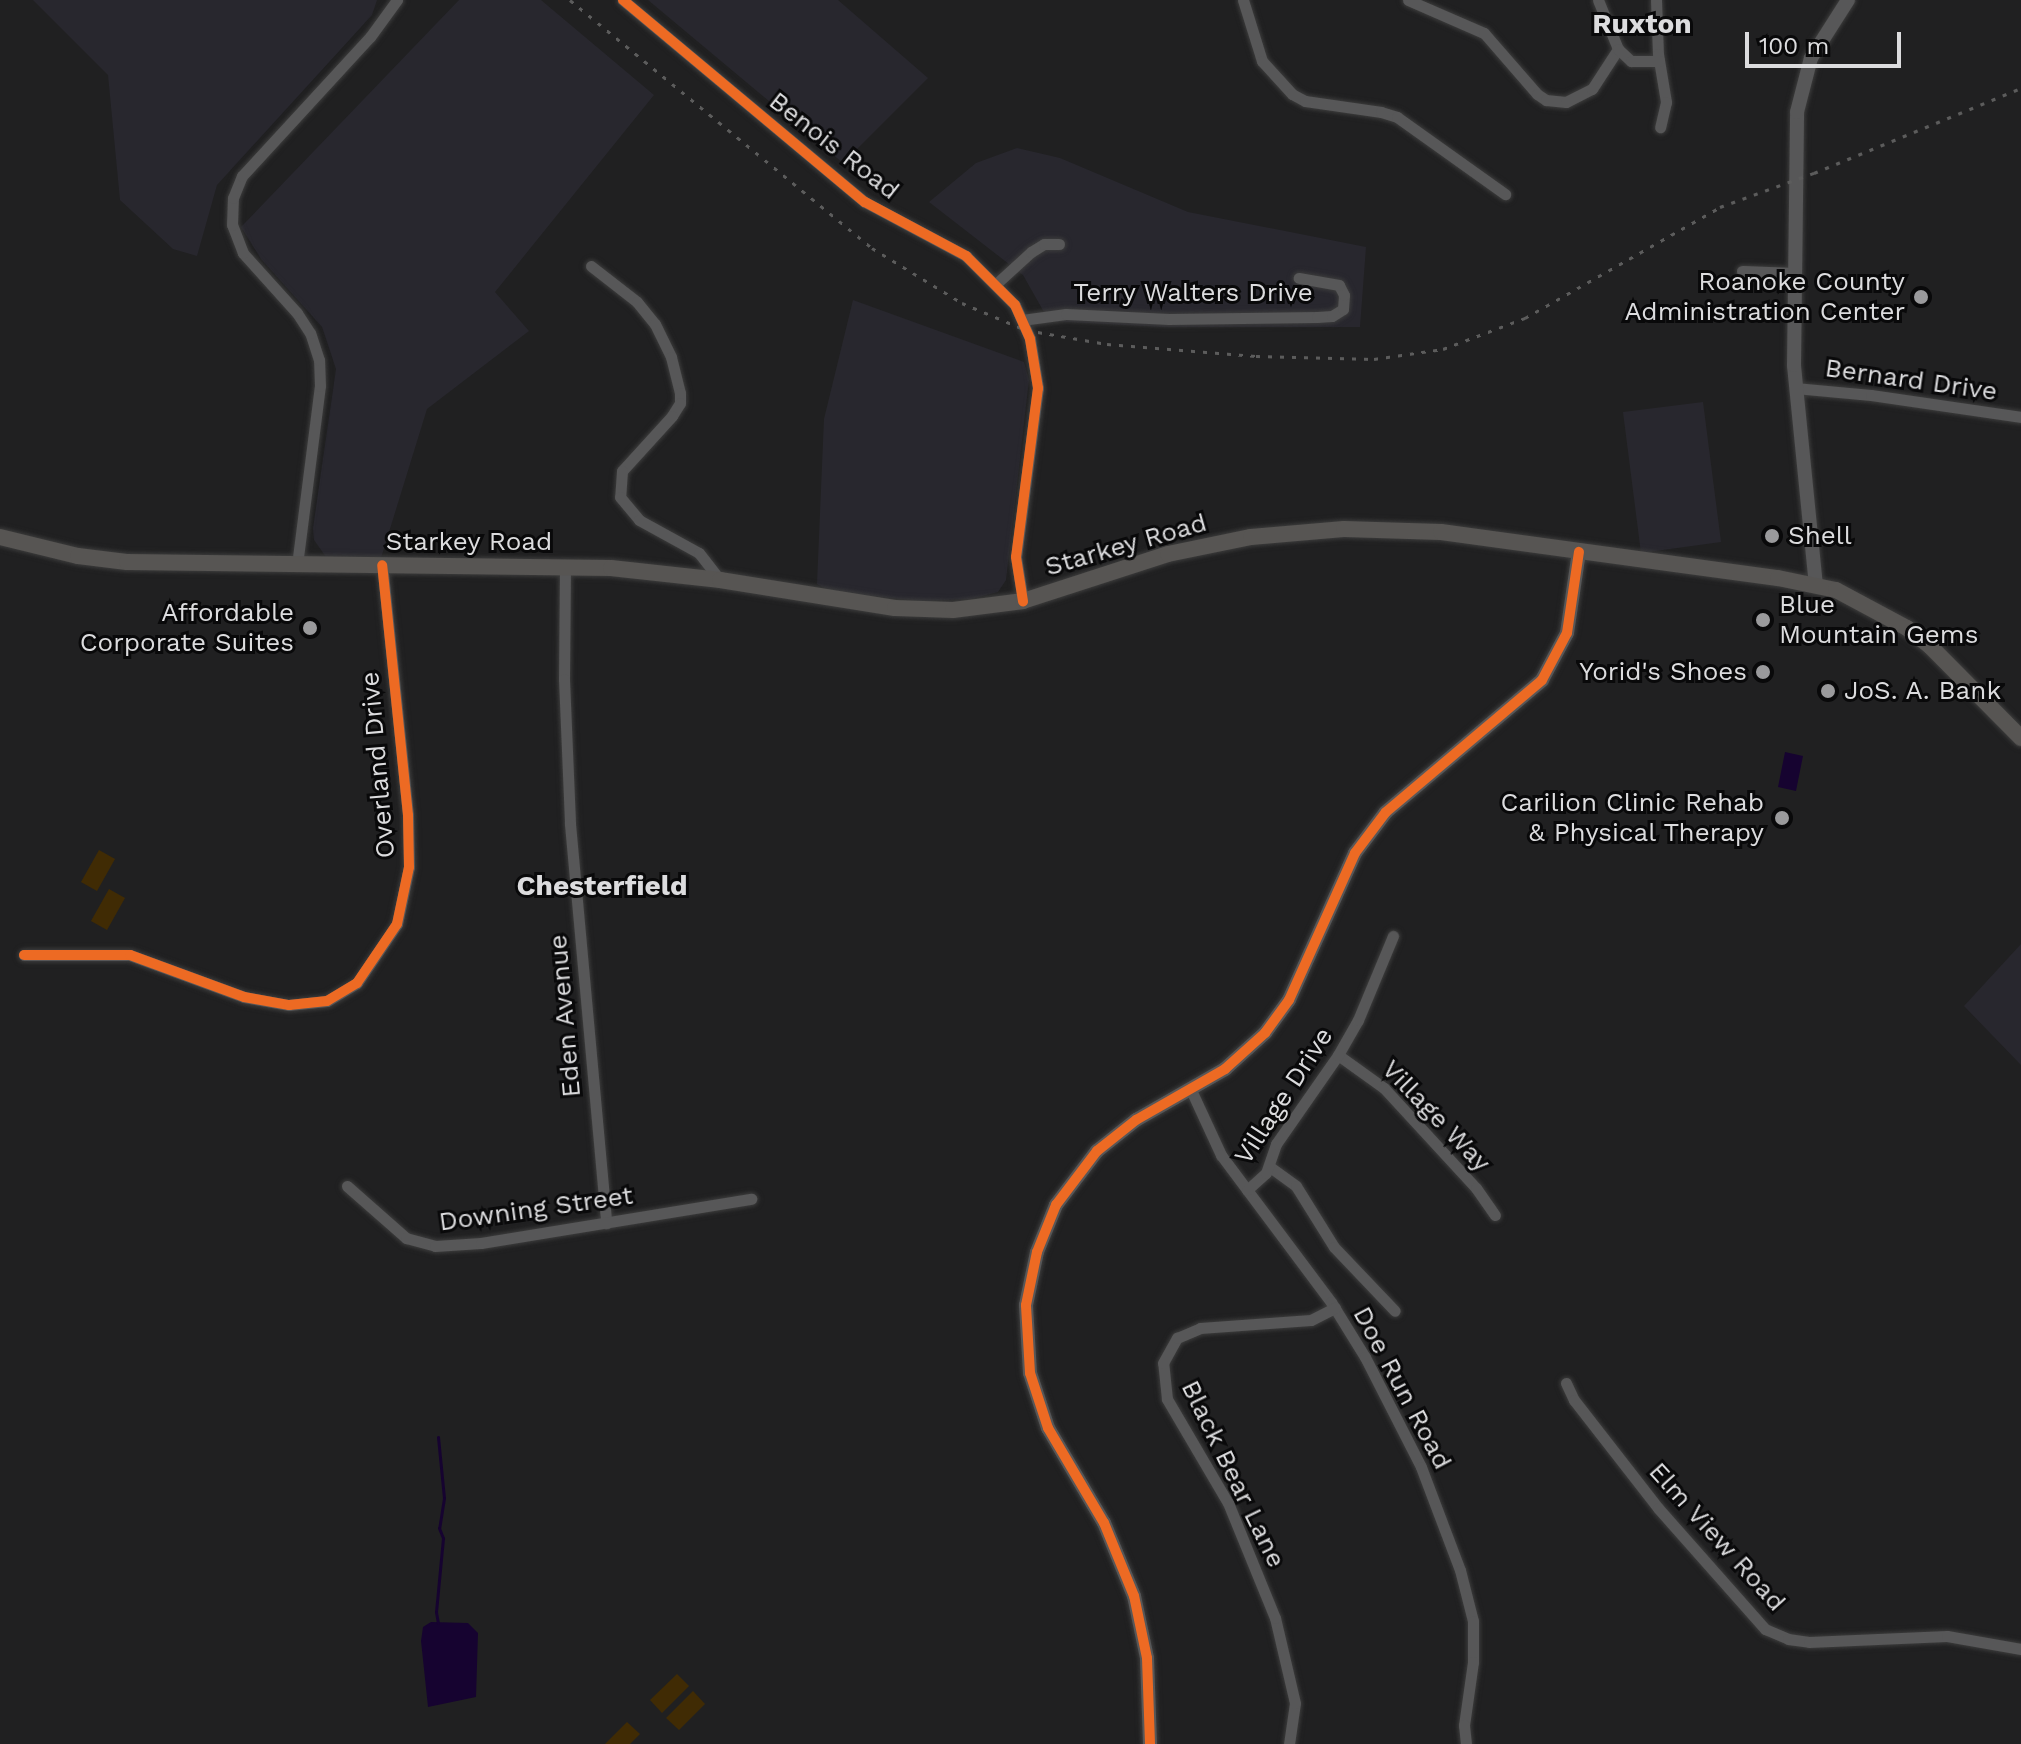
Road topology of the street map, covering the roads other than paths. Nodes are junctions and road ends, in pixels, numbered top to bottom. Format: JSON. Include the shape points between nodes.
{"nodes":[{"id":1,"x":397,"y":0,"type":"edge"},
{"id":2,"x":623,"y":0,"type":"edge"},
{"id":3,"x":1243,"y":0,"type":"edge"},
{"id":4,"x":1408,"y":0,"type":"edge"},
{"id":5,"x":1598,"y":0,"type":"edge"},
{"id":6,"x":1656,"y":0,"type":"edge"},
{"id":7,"x":1848,"y":0,"type":"edge"},
{"id":8,"x":1618,"y":49,"type":"junction"},
{"id":9,"x":1659,"y":61,"type":"junction"},
{"id":10,"x":1660,"y":127,"type":"dead end"},
{"id":11,"x":1505,"y":194,"type":"dead end"},
{"id":12,"x":1059,"y":244,"type":"dead end"},
{"id":13,"x":591,"y":266,"type":"dead end"},
{"id":14,"x":1742,"y":271,"type":"dead end"},
{"id":15,"x":1796,"y":273,"type":"junction"},
{"id":16,"x":1299,"y":278,"type":"dead end"},
{"id":17,"x":997,"y":283,"type":"junction"},
{"id":18,"x":1022,"y":320,"type":"junction"},
{"id":19,"x":1795,"y":388,"type":"junction"},
{"id":20,"x":2021,"y":417,"type":"edge"},
{"id":21,"x":0,"y":537,"type":"edge"},
{"id":22,"x":1579,"y":552,"type":"junction"},
{"id":23,"x":297,"y":565,"type":"junction"},
{"id":24,"x":382,"y":565,"type":"junction"},
{"id":25,"x":565,"y":566,"type":"junction"},
{"id":26,"x":720,"y":580,"type":"junction"},
{"id":27,"x":1816,"y":586,"type":"junction"},
{"id":28,"x":1023,"y":601,"type":"junction"},
{"id":29,"x":2021,"y":738,"type":"edge"},
{"id":30,"x":1393,"y":936,"type":"dead end"},
{"id":31,"x":24,"y":955,"type":"dead end"},
{"id":32,"x":1338,"y":1055,"type":"junction"},
{"id":33,"x":1191,"y":1090,"type":"junction"},
{"id":34,"x":1270,"y":1167,"type":"junction"},
{"id":35,"x":347,"y":1186,"type":"dead end"},
{"id":36,"x":1247,"y":1190,"type":"junction"},
{"id":37,"x":751,"y":1199,"type":"dead end"},
{"id":38,"x":1495,"y":1215,"type":"dead end"},
{"id":39,"x":606,"y":1223,"type":"junction"},
{"id":40,"x":1335,"y":1308,"type":"junction"},
{"id":41,"x":1395,"y":1311,"type":"dead end"},
{"id":42,"x":1566,"y":1383,"type":"dead end"},
{"id":43,"x":2021,"y":1649,"type":"edge"},
{"id":44,"x":1150,"y":1744,"type":"edge"},
{"id":45,"x":1289,"y":1744,"type":"edge"},
{"id":46,"x":1466,"y":1744,"type":"edge"}],
"edges":[{"from":1,"to":23,"type":"street","via":[[370,37],[242,176],[233,198],[232,225],[243,253],[297,313],[319,360]]},
{"from":2,"to":17,"type":"street","name":"Benois Road","via":[[865,202],[966,256]]},
{"from":3,"to":11,"type":"street","via":[[1262,61],[1292,94],[1305,101],[1397,117]]},
{"from":4,"to":8,"type":"street","via":[[1484,33],[1537,94],[1555,102],[1585,96]]},
{"from":5,"to":8,"type":"street"},
{"from":6,"to":9,"type":"street"},
{"from":7,"to":15,"type":"street","via":[[1811,58],[1799,93]]},
{"from":8,"to":9,"type":"street","via":[[1631,61]]},
{"from":9,"to":10,"type":"street","via":[[1666,102]]},
{"from":12,"to":17,"type":"street","via":[[1044,244],[1031,252]]},
{"from":13,"to":26,"type":"street","via":[[637,302],[655,324],[680,393],[672,416],[622,471],[620,497],[639,520],[699,553]]},
{"from":14,"to":15,"type":"street"},
{"from":15,"to":19,"type":"street"},
{"from":16,"to":18,"type":"street","name":"Terry Walters Drive","via":[[1339,285],[1343,309],[1317,317],[1141,319],[1066,314]]},
{"from":17,"to":18,"type":"street","name":"Benois Road"},
{"from":18,"to":28,"type":"street","name":"Benois Road","via":[[1038,388],[1016,557]]},
{"from":19,"to":20,"type":"street","name":"Bernard Drive"},
{"from":19,"to":27,"type":"street"},
{"from":21,"to":23,"type":"main road","name":"Starkey Road","via":[[113,561]]},
{"from":22,"to":27,"type":"main road","name":"Starkey Road"},
{"from":22,"to":28,"type":"main road","name":"Starkey Road","via":[[1408,530],[1301,531],[1168,554]]},
{"from":22,"to":33,"type":"street","via":[[1567,633],[1542,680],[1386,812],[1342,877],[1281,1011],[1244,1053]]},
{"from":23,"to":24,"type":"main road","name":"Starkey Road"},
{"from":24,"to":25,"type":"main road","name":"Starkey Road"},
{"from":24,"to":31,"type":"street","name":"Overland Drive","via":[[409,867],[397,924],[357,983],[327,1001],[289,1005],[244,997],[130,955]]},
{"from":25,"to":26,"type":"main road","name":"Starkey Road"},
{"from":25,"to":39,"type":"street","name":"Eden Avenue","via":[[570,824]]},
{"from":26,"to":28,"type":"main road","name":"Starkey Road","via":[[895,608],[953,610]]},
{"from":27,"to":29,"type":"main road","name":"Starkey Road","via":[[1859,600],[1907,628]]},
{"from":30,"to":32,"type":"street","name":"Village Drive"},
{"from":32,"to":34,"type":"street","name":"Village Drive","via":[[1276,1144]]},
{"from":32,"to":38,"type":"street","name":"Village Way","via":[[1384,1088]]},
{"from":33,"to":36,"type":"street","name":"Doe Run Road","via":[[1208,1133]]},
{"from":33,"to":44,"type":"street","via":[[1117,1133],[1084,1165],[1045,1228],[1026,1305],[1027,1349],[1048,1428],[1104,1523],[1134,1596],[1147,1658]]},
{"from":34,"to":36,"type":"street","name":"Village Drive"},
{"from":34,"to":41,"type":"street","via":[[1289,1177],[1334,1247]]},
{"from":35,"to":39,"type":"street","name":"Downing Street","via":[[406,1238],[427,1246]]},
{"from":36,"to":40,"type":"street","name":"Doe Run Road"},
{"from":37,"to":39,"type":"street","name":"Downing Street"},
{"from":40,"to":45,"type":"street","name":"Black Bear Lane","via":[[1311,1320],[1200,1328],[1177,1338],[1163,1363],[1167,1399],[1235,1517],[1275,1618],[1295,1703]]},
{"from":40,"to":46,"type":"street","name":"Doe Run Road","via":[[1409,1440],[1460,1570],[1474,1642]]},
{"from":42,"to":43,"type":"street","name":"Elm View Road","via":[[1658,1508],[1765,1629],[1809,1642],[1947,1636]]}]}
